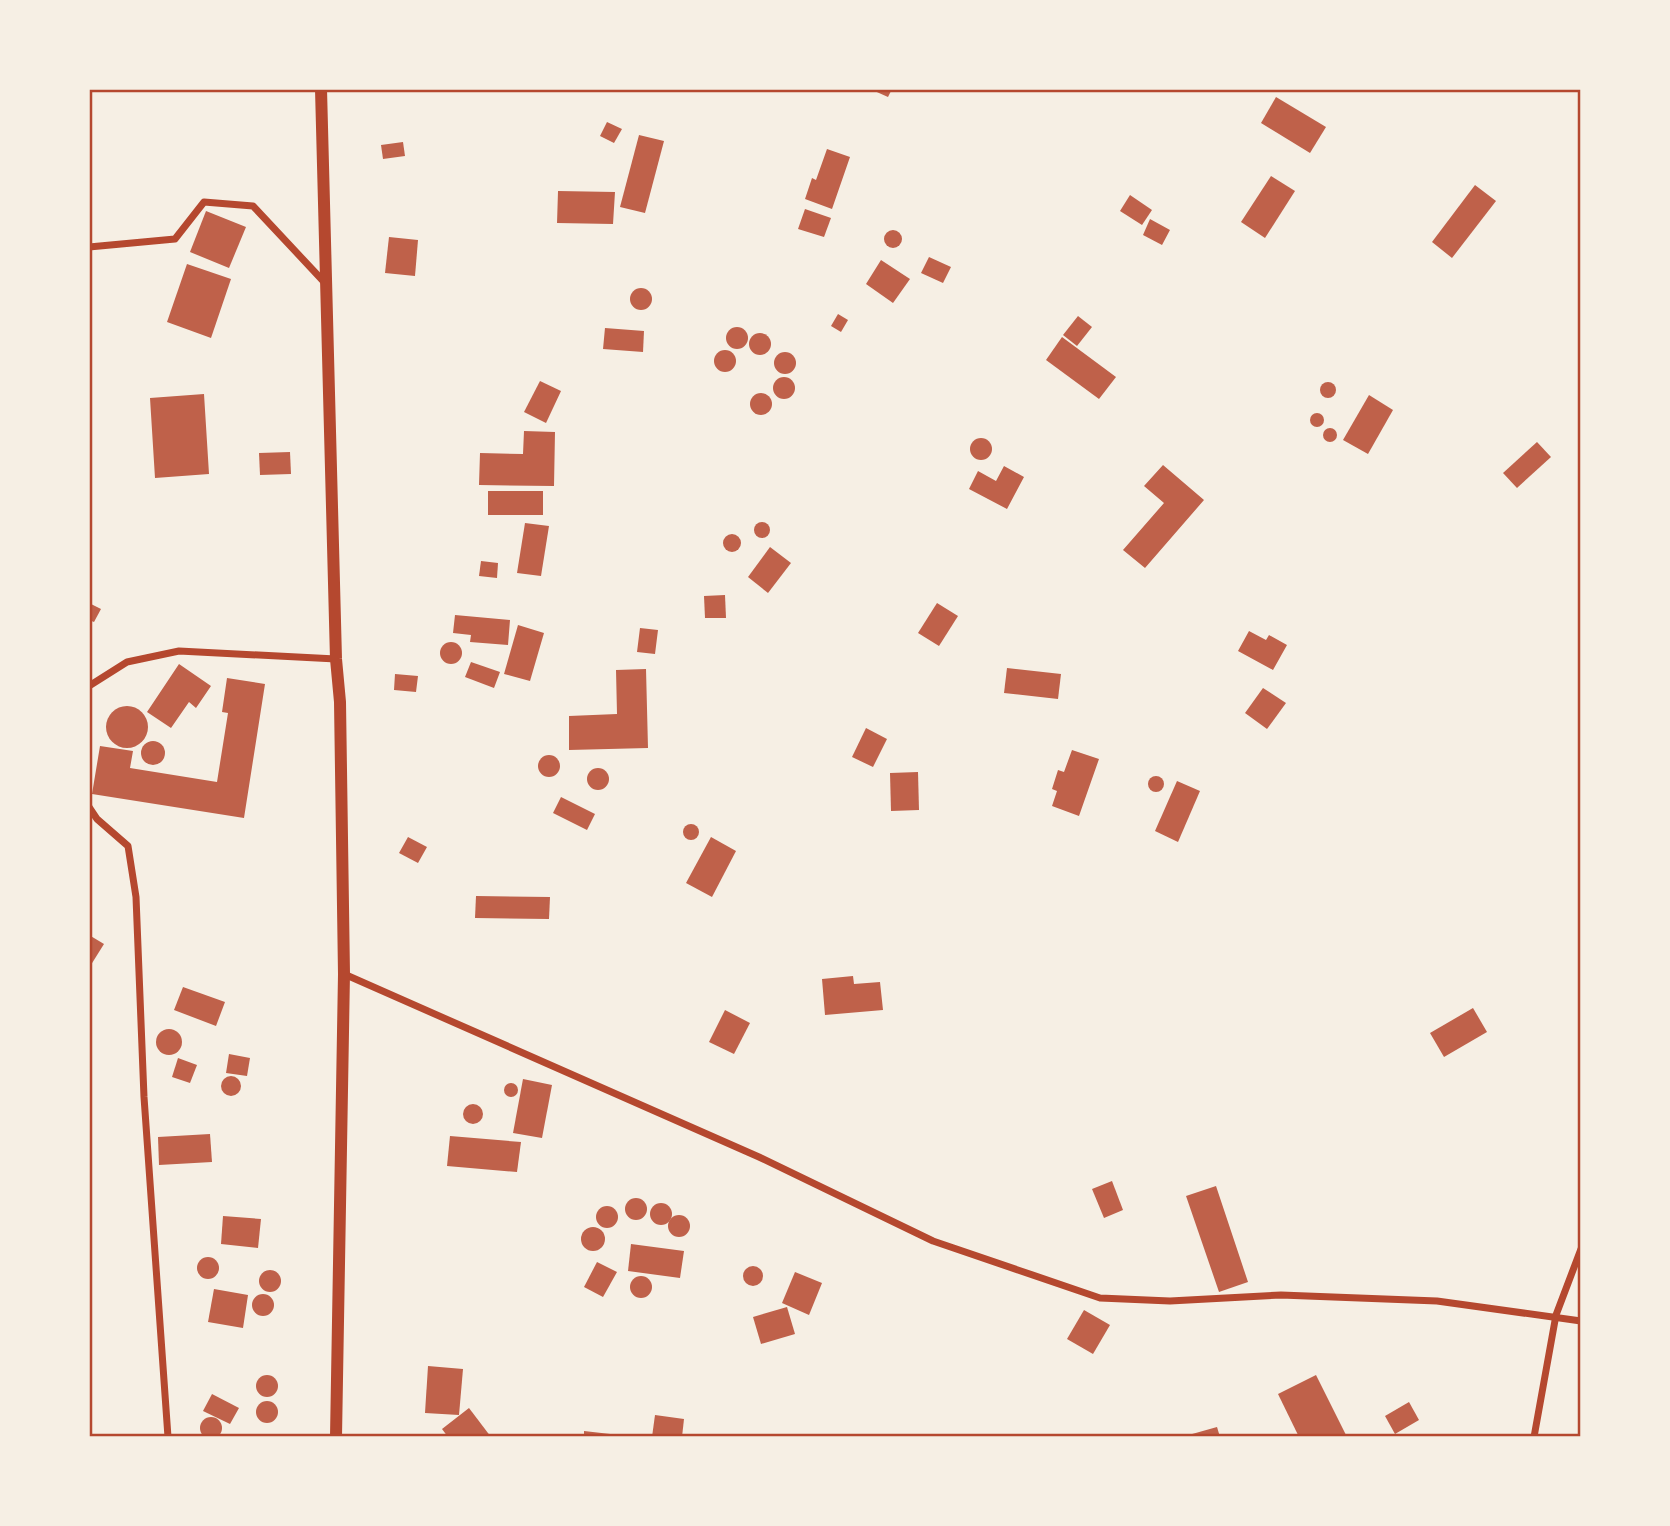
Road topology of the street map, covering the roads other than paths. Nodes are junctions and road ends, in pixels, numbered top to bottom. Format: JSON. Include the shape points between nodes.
{"nodes":[{"id":1,"x":321,"y":89,"type":"edge"},
{"id":2,"x":89,"y":247,"type":"edge"},
{"id":3,"x":326,"y":285,"type":"junction"},
{"id":4,"x":336,"y":659,"type":"junction"},
{"id":5,"x":89,"y":687,"type":"edge"},
{"id":6,"x":89,"y":807,"type":"edge"},
{"id":7,"x":344,"y":974,"type":"junction"},
{"id":8,"x":1581,"y":1249,"type":"edge"},
{"id":9,"x":1556,"y":1315,"type":"junction"},
{"id":10,"x":1581,"y":1321,"type":"edge"},
{"id":11,"x":168,"y":1437,"type":"edge"},
{"id":12,"x":336,"y":1437,"type":"edge"},
{"id":13,"x":1534,"y":1437,"type":"edge"}],
"edges":[{"from":1,"to":3,"type":"street"},
{"from":2,"to":3,"type":"street","via":[[176,239],[204,202],[253,206]]},
{"from":3,"to":4,"type":"street"},
{"from":4,"to":5,"type":"street","via":[[179,650],[127,662]]},
{"from":4,"to":7,"type":"street"},
{"from":6,"to":11,"type":"street","via":[[96,819],[128,846],[136,897]]},
{"from":7,"to":9,"type":"street","via":[[759,1157],[933,1241],[1100,1298],[1170,1301],[1281,1295],[1437,1301]]},
{"from":7,"to":12,"type":"street"},
{"from":8,"to":9,"type":"street"},
{"from":9,"to":10,"type":"street"},
{"from":9,"to":13,"type":"street"}]}
